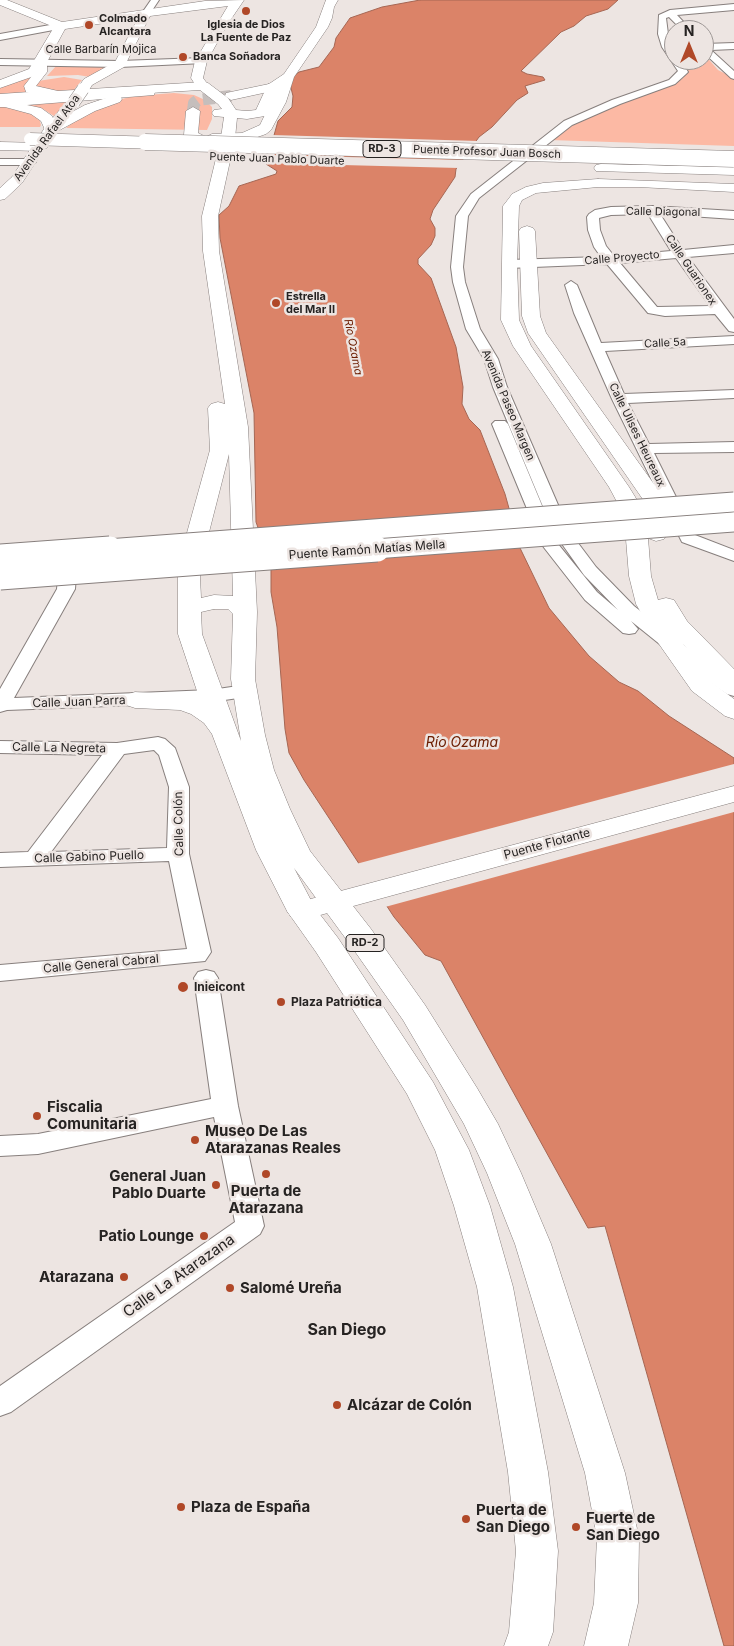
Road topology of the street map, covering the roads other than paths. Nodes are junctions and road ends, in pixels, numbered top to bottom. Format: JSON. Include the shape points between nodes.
{"nodes":[{"id":1,"x":156,"y":0,"type":"edge"},
{"id":2,"x":332,"y":0,"type":"edge"},
{"id":3,"x":0,"y":1,"type":"edge"},
{"id":4,"x":232,"y":1,"type":"edge"},
{"id":5,"x":734,"y":7,"type":"edge"},
{"id":6,"x":721,"y":8,"type":"junction"},
{"id":7,"x":146,"y":13,"type":"junction"},
{"id":8,"x":670,"y":13,"type":"junction"},
{"id":9,"x":677,"y":20,"type":"edge"},
{"id":10,"x":734,"y":20,"type":"edge"},
{"id":11,"x":61,"y":26,"type":"junction"},
{"id":12,"x":0,"y":37,"type":"edge"},
{"id":13,"x":664,"y":37,"type":"edge"},
{"id":14,"x":734,"y":46,"type":"edge"},
{"id":15,"x":714,"y":47,"type":"edge"},
{"id":16,"x":714,"y":57,"type":"edge"},
{"id":17,"x":197,"y":61,"type":"junction"},
{"id":18,"x":0,"y":62,"type":"edge"},
{"id":19,"x":41,"y":62,"type":"junction"},
{"id":20,"x":120,"y":64,"type":"junction"},
{"id":21,"x":682,"y":70,"type":"edge"},
{"id":22,"x":734,"y":76,"type":"edge"},
{"id":23,"x":55,"y":77,"type":"dead end"},
{"id":24,"x":288,"y":77,"type":"junction"},
{"id":25,"x":32,"y":82,"type":"junction"},
{"id":26,"x":0,"y":84,"type":"edge"},
{"id":27,"x":196,"y":86,"type":"junction"},
{"id":28,"x":273,"y":88,"type":"junction"},
{"id":29,"x":80,"y":89,"type":"junction"},
{"id":30,"x":147,"y":91,"type":"junction"},
{"id":31,"x":231,"y":96,"type":"tunnel mouth"},
{"id":32,"x":0,"y":98,"type":"edge"},
{"id":33,"x":0,"y":103,"type":"edge"},
{"id":34,"x":193,"y":111,"type":"dead end"},
{"id":35,"x":225,"y":113,"type":"junction"},
{"id":36,"x":51,"y":129,"type":"junction"},
{"id":37,"x":3,"y":134,"type":"edge"},
{"id":38,"x":35,"y":140,"type":"junction"},
{"id":39,"x":211,"y":141,"type":"junction"},
{"id":40,"x":0,"y":146,"type":"edge"},
{"id":41,"x":226,"y":147,"type":"junction"},
{"id":42,"x":7,"y":152,"type":"edge"},
{"id":43,"x":734,"y":153,"type":"edge"},
{"id":44,"x":734,"y":159,"type":"edge"},
{"id":45,"x":0,"y":162,"type":"edge"},
{"id":46,"x":30,"y":162,"type":"junction"},
{"id":47,"x":206,"y":162,"type":"dead end"},
{"id":48,"x":734,"y":171,"type":"edge"},
{"id":49,"x":734,"y":190,"type":"edge"},
{"id":50,"x":0,"y":196,"type":"edge"},
{"id":51,"x":652,"y":210,"type":"junction"},
{"id":52,"x":734,"y":215,"type":"edge"},
{"id":53,"x":203,"y":216,"type":"junction"},
{"id":54,"x":734,"y":249,"type":"edge"},
{"id":55,"x":679,"y":253,"type":"junction"},
{"id":56,"x":609,"y":260,"type":"junction"},
{"id":57,"x":509,"y":264,"type":"junction"},
{"id":58,"x":528,"y":264,"type":"junction"},
{"id":59,"x":571,"y":285,"type":"dead end"},
{"id":60,"x":719,"y":310,"type":"junction"},
{"id":61,"x":473,"y":328,"type":"junction"},
{"id":62,"x":734,"y":328,"type":"edge"},
{"id":63,"x":734,"y":340,"type":"edge"},
{"id":64,"x":597,"y":347,"type":"junction"},
{"id":65,"x":734,"y":394,"type":"edge"},
{"id":66,"x":619,"y":399,"type":"junction"},
{"id":67,"x":734,"y":448,"type":"edge"},
{"id":68,"x":644,"y":449,"type":"junction"},
{"id":69,"x":734,"y":502,"type":"edge"},
{"id":70,"x":734,"y":522,"type":"edge"},
{"id":71,"x":0,"y":555,"type":"edge"},
{"id":72,"x":734,"y":556,"type":"edge"},
{"id":73,"x":56,"y":567,"type":"junction"},
{"id":74,"x":0,"y":568,"type":"edge"},
{"id":75,"x":0,"y":577,"type":"edge"},
{"id":76,"x":638,"y":607,"type":"junction"},
{"id":77,"x":190,"y":608,"type":"junction"},
{"id":78,"x":245,"y":612,"type":"junction"},
{"id":79,"x":671,"y":644,"type":"junction"},
{"id":80,"x":734,"y":683,"type":"edge"},
{"id":81,"x":244,"y":685,"type":"junction"},
{"id":82,"x":701,"y":686,"type":"junction"},
{"id":83,"x":208,"y":688,"type":"junction"},
{"id":84,"x":734,"y":690,"type":"edge"},
{"id":85,"x":146,"y":699,"type":"junction"},
{"id":86,"x":0,"y":705,"type":"edge"},
{"id":87,"x":734,"y":711,"type":"edge"},
{"id":88,"x":224,"y":731,"type":"junction"},
{"id":89,"x":0,"y":747,"type":"edge"},
{"id":90,"x":117,"y":749,"type":"junction"},
{"id":91,"x":734,"y":794,"type":"edge"},
{"id":92,"x":178,"y":854,"type":"junction"},
{"id":93,"x":34,"y":859,"type":"junction"},
{"id":94,"x":0,"y":860,"type":"edge"},
{"id":95,"x":346,"y":899,"type":"junction"},
{"id":96,"x":302,"y":911,"type":"junction"},
{"id":97,"x":199,"y":952,"type":"joint"},
{"id":98,"x":0,"y":973,"type":"edge"},
{"id":99,"x":206,"y":978,"type":"dead end"},
{"id":100,"x":225,"y":1106,"type":"junction"},
{"id":101,"x":0,"y":1146,"type":"edge"},
{"id":102,"x":0,"y":1403,"type":"edge"},
{"id":103,"x":526,"y":1646,"type":"edge"},
{"id":104,"x":606,"y":1646,"type":"edge"}],
"edges":[{"from":1,"to":7,"type":"street"},
{"from":2,"to":24,"type":"main road","via":[[322,27]]},
{"from":3,"to":11,"type":"main road"},
{"from":4,"to":7,"type":"main road"},
{"from":4,"to":17,"type":"main road","via":[[221,25]]},
{"from":5,"to":6,"type":"street"},
{"from":6,"to":8,"type":"street"},
{"from":6,"to":10,"type":"street"},
{"from":7,"to":11,"type":"main road"},
{"from":7,"to":20,"type":"main road"},
{"from":8,"to":9,"type":"street"},
{"from":8,"to":13,"type":"street","via":[[661,21]]},
{"from":11,"to":12,"type":"street"},
{"from":11,"to":19,"type":"main road"},
{"from":14,"to":15,"type":"street"},
{"from":16,"to":22,"type":"street"},
{"from":17,"to":20,"type":"street","name":"Calle Barbarín Mojica"},
{"from":17,"to":27,"type":"main road"},
{"from":17,"to":27,"type":"main road"},
{"from":18,"to":19,"type":"street","name":"Calle Barbarín Mojica"},
{"from":19,"to":20,"type":"street","name":"Calle Barbarín Mojica"},
{"from":19,"to":25,"type":"main road","via":[[41,72]]},
{"from":19,"to":26,"type":"main road","via":[[33,72]]},
{"from":20,"to":29,"type":"main road","name":"Avenida Rafael Atoa"},
{"from":21,"to":61,"type":"street","via":[[672,82],[568,123],[475,196],[462,216],[457,267]]},
{"from":23,"to":25,"type":"main road"},
{"from":24,"to":28,"type":"main road"},
{"from":24,"to":41,"type":"main road","via":[[266,127]]},
{"from":25,"to":29,"type":"main road","via":[[31,89],[36,91]]},
{"from":27,"to":30,"type":"main road"},
{"from":27,"to":35,"type":"main road"},
{"from":28,"to":31,"type":"main road"},
{"from":28,"to":35,"type":"main road","via":[[260,112],[247,115]]},
{"from":29,"to":30,"type":"main road"},
{"from":29,"to":32,"type":"main road"},
{"from":29,"to":36,"type":"main road","name":"Avenida Rafael Atoa"},
{"from":30,"to":33,"type":"main road"},
{"from":30,"to":36,"type":"main road","via":[[90,108]]},
{"from":33,"to":36,"type":"main road","via":[[36,111],[47,119]]},
{"from":34,"to":39,"type":"main road","via":[[191,134],[200,141]]},
{"from":35,"to":39,"type":"main road"},
{"from":35,"to":41,"type":"main road"},
{"from":36,"to":38,"type":"main road","name":"Avenida Rafael Atoa"},
{"from":37,"to":38,"type":"main road","number":"RD-3"},
{"from":38,"to":40,"type":"main road"},
{"from":38,"to":43,"type":"main road","name":"Puente Profesor Juan Bosch","number":"RD-3"},
{"from":38,"to":44,"type":"main road","name":"Puente Profesor Juan Bosch","number":"RD-3","bridge":true},
{"from":38,"to":46,"type":"main road","name":"Avenida Rafael Atoa"},
{"from":39,"to":41,"type":"main road"},
{"from":39,"to":47,"type":"main road"},
{"from":41,"to":42,"type":"main road","name":"Puente Juan Pablo Duarte","number":"RD-3"},
{"from":41,"to":48,"type":"main road","name":"Puente Juan Pablo Duarte","number":"RD-3","via":[[601,168]]},
{"from":41,"to":53,"type":"main road"},
{"from":45,"to":46,"type":"street"},
{"from":46,"to":50,"type":"main road","name":"Avenida Rafael Atoa"},
{"from":49,"to":57,"type":"main road","via":[[639,183],[598,183],[531,190],[517,197],[510,206]]},
{"from":49,"to":58,"type":"main road","via":[[630,186],[574,188],[542,194],[528,202]]},
{"from":51,"to":52,"type":"street","name":"Calle Diagonal"},
{"from":51,"to":55,"type":"street","name":"Calle Guarionex"},
{"from":51,"to":56,"type":"street","name":"Calle Diagonal","via":[[611,211],[593,217],[600,247]]},
{"from":53,"to":77,"type":"main road","number":"RD-2","via":[[196,247],[220,421],[220,450],[196,540],[189,577]]},
{"from":53,"to":78,"type":"main road","number":"RD-2","via":[[238,427]]},
{"from":54,"to":55,"type":"street","name":"Calle Proyecto"},
{"from":55,"to":56,"type":"street","name":"Calle Proyecto"},
{"from":55,"to":60,"type":"street","name":"Calle Guarionex"},
{"from":56,"to":58,"type":"street","name":"Calle Proyecto"},
{"from":56,"to":60,"type":"street","via":[[657,312]]},
{"from":57,"to":58,"type":"street","name":"Calle Proyecto"},
{"from":57,"to":76,"type":"main road","via":[[510,320],[522,346],[635,515],[640,576]]},
{"from":58,"to":80,"type":"main road","via":[[531,316],[537,333],[656,501],[656,577],[666,606],[678,625]]},
{"from":59,"to":64,"type":"street","name":"Calle Ulises Heureaux"},
{"from":60,"to":62,"type":"street","name":"Calle Guarionex"},
{"from":61,"to":76,"type":"street","name":"Avenida Paseo Margen","via":[[491,359],[557,522],[570,544],[590,571]]},
{"from":61,"to":82,"type":"street","name":"Avenida Paseo Margen","via":[[473,347],[488,395],[550,545],[591,596]]},
{"from":63,"to":64,"type":"street","name":"Calle 5a"},
{"from":64,"to":66,"type":"street","name":"Calle Ulises Heureaux"},
{"from":65,"to":66,"type":"street"},
{"from":66,"to":68,"type":"street","name":"Calle Ulises Heureaux"},
{"from":67,"to":68,"type":"street"},
{"from":68,"to":72,"type":"street","name":"Calle Ulises Heureaux","via":[[688,538]]},
{"from":69,"to":71,"type":"main road","name":"Puente Ramón Matías Mella","bridge":true},
{"from":70,"to":75,"type":"main road","name":"Puente Ramón Matías Mella","bridge":true},
{"from":71,"to":73,"type":"street"},
{"from":73,"to":74,"type":"street","via":[[23,564]]},
{"from":73,"to":86,"type":"street","via":[[67,575],[66,589]]},
{"from":76,"to":79,"type":"main road"},
{"from":77,"to":78,"type":"main road","via":[[228,602]]},
{"from":77,"to":83,"type":"main road","number":"RD-2","via":[[190,634]]},
{"from":78,"to":81,"type":"main road","number":"RD-2"},
{"from":79,"to":82,"type":"main road"},
{"from":79,"to":84,"type":"street"},
{"from":81,"to":83,"type":"street","name":"Calle Juan Parra"},
{"from":81,"to":95,"type":"main road","number":"RD-2","via":[[261,770],[296,853]]},
{"from":82,"to":87,"type":"main road"},
{"from":83,"to":85,"type":"street","name":"Calle Juan Parra"},
{"from":83,"to":88,"type":"main road","number":"RD-2"},
{"from":85,"to":86,"type":"street","name":"Calle Juan Parra"},
{"from":85,"to":88,"type":"main road","via":[[192,706],[213,718]]},
{"from":88,"to":96,"type":"main road","number":"RD-2","via":[[270,850]]},
{"from":89,"to":90,"type":"street","name":"Calle La Negreta"},
{"from":90,"to":92,"type":"street","name":"Calle Colón","via":[[164,749],[179,787]]},
{"from":90,"to":93,"type":"street"},
{"from":91,"to":95,"type":"main road","name":"Puente Flotante"},
{"from":92,"to":93,"type":"street","name":"Calle Gabino Puello"},
{"from":92,"to":97,"type":"street","name":"Calle Colón"},
{"from":93,"to":94,"type":"street","name":"Calle Gabino Puello"},
{"from":95,"to":96,"type":"main road","name":"Puente Flotante"},
{"from":95,"to":104,"type":"main road","number":"RD-2","via":[[354,929],[414,1012],[466,1096],[504,1173],[533,1244],[606,1473],[618,1538],[616,1603]]},
{"from":96,"to":103,"type":"main road","number":"RD-2","via":[[421,1090],[452,1150],[472,1206],[495,1286],[528,1472],[536,1551],[531,1632]]},
{"from":97,"to":98,"type":"street","name":"Calle General Cabral","via":[[197,956]]},
{"from":99,"to":100,"type":"street","name":"Calle La Atarazana"},
{"from":100,"to":101,"type":"street","via":[[38,1144]]},
{"from":100,"to":102,"type":"street","name":"Calle La Atarazana","via":[[250,1226]]}]}
